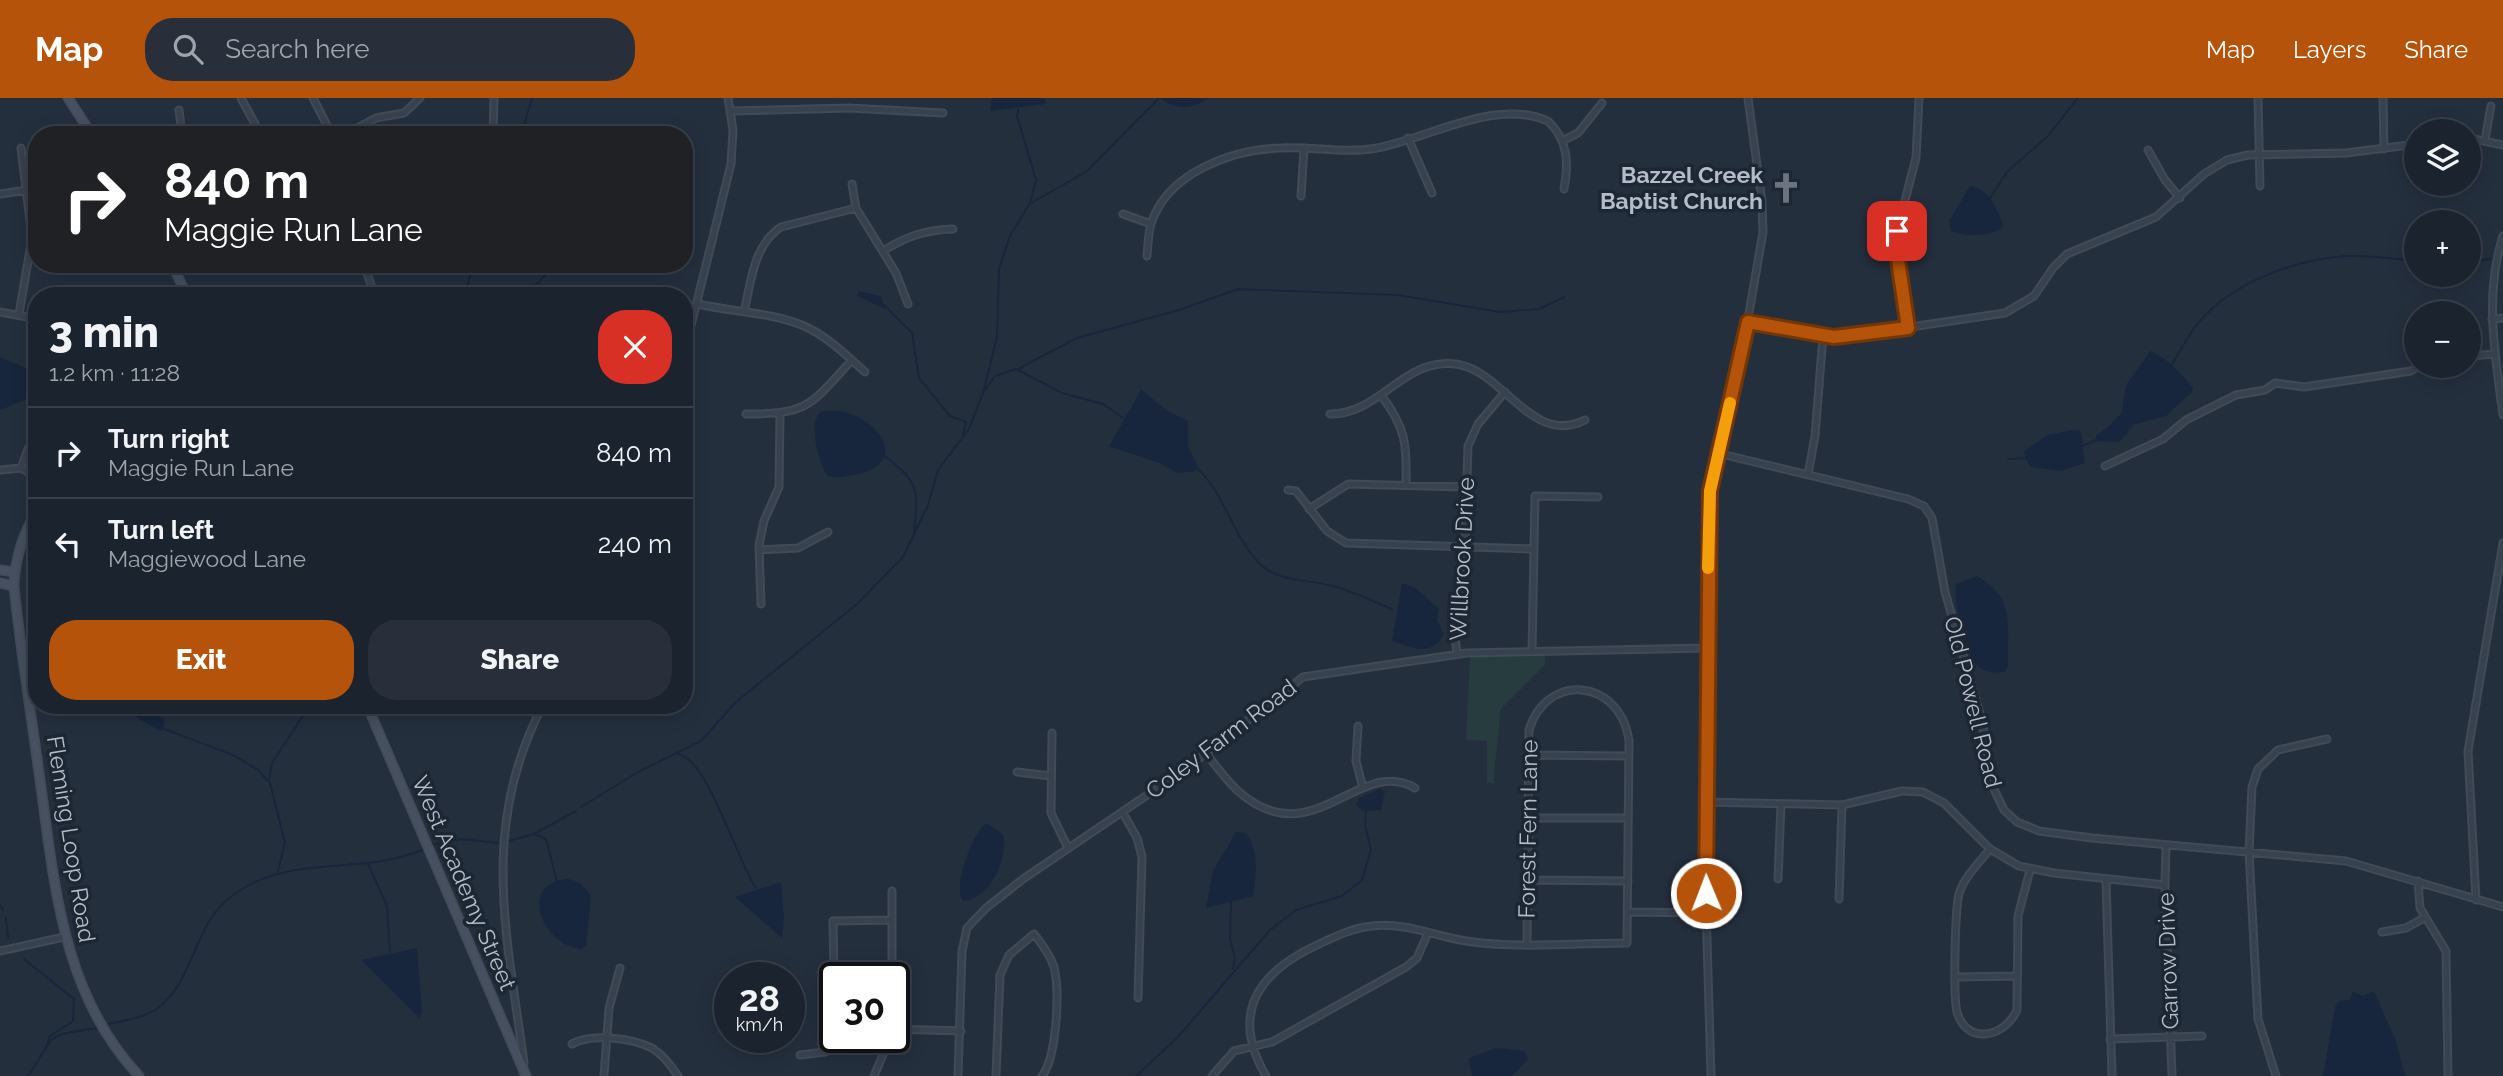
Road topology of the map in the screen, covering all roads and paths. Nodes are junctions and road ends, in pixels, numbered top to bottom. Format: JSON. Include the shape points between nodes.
{"nodes":[{"id":1,"x":68,"y":98,"type":"edge"},
{"id":2,"x":241,"y":98,"type":"edge"},
{"id":3,"x":313,"y":98,"type":"edge"},
{"id":4,"x":420,"y":98,"type":"edge"},
{"id":5,"x":494,"y":98,"type":"edge"},
{"id":6,"x":729,"y":98,"type":"edge"},
{"id":7,"x":848,"y":98,"type":"edge"},
{"id":8,"x":1748,"y":98,"type":"edge"},
{"id":9,"x":1919,"y":98,"type":"edge"},
{"id":10,"x":2258,"y":98,"type":"edge"},
{"id":11,"x":2384,"y":98,"type":"edge"},
{"id":12,"x":1602,"y":103,"type":"dead end"},
{"id":13,"x":2491,"y":106,"type":"dead end"},
{"id":14,"x":1533,"y":107,"type":"dead end"},
{"id":15,"x":849,"y":108,"type":"junction"},
{"id":16,"x":180,"y":110,"type":"dead end"},
{"id":17,"x":730,"y":111,"type":"junction"},
{"id":18,"x":943,"y":113,"type":"dead end"},
{"id":19,"x":1457,"y":116,"type":"dead end"},
{"id":20,"x":86,"y":126,"type":"edge"},
{"id":21,"x":181,"y":126,"type":"edge"},
{"id":22,"x":256,"y":126,"type":"edge"},
{"id":23,"x":327,"y":126,"type":"edge"},
{"id":24,"x":361,"y":126,"type":"edge"},
{"id":25,"x":493,"y":126,"type":"edge"},
{"id":26,"x":1408,"y":138,"type":"junction"},
{"id":27,"x":2481,"y":140,"type":"edge"},
{"id":28,"x":2485,"y":140,"type":"junction"},
{"id":29,"x":1564,"y":141,"type":"junction"},
{"id":30,"x":2503,"y":145,"type":"edge"},
{"id":31,"x":2404,"y":146,"type":"edge"},
{"id":32,"x":21,"y":148,"type":"dead end"},
{"id":33,"x":1304,"y":149,"type":"junction"},
{"id":34,"x":2384,"y":149,"type":"junction"},
{"id":35,"x":2148,"y":150,"type":"dead end"},
{"id":36,"x":2259,"y":154,"type":"junction"},
{"id":37,"x":852,"y":184,"type":"dead end"},
{"id":38,"x":2260,"y":186,"type":"dead end"},
{"id":39,"x":1564,"y":189,"type":"dead end"},
{"id":40,"x":27,"y":190,"type":"junction"},
{"id":41,"x":1432,"y":193,"type":"dead end"},
{"id":42,"x":0,"y":194,"type":"edge"},
{"id":43,"x":1301,"y":196,"type":"dead end"},
{"id":44,"x":2180,"y":198,"type":"junction"},
{"id":45,"x":28,"y":200,"type":"edge"},
{"id":46,"x":856,"y":208,"type":"junction"},
{"id":47,"x":1123,"y":214,"type":"dead end"},
{"id":48,"x":1151,"y":224,"type":"junction"},
{"id":49,"x":953,"y":229,"type":"dead end"},
{"id":50,"x":2503,"y":236,"type":"edge"},
{"id":51,"x":883,"y":251,"type":"junction"},
{"id":52,"x":1147,"y":256,"type":"dead end"},
{"id":53,"x":28,"y":261,"type":"edge"},
{"id":54,"x":698,"y":304,"type":"junction"},
{"id":55,"x":908,"y":304,"type":"dead end"},
{"id":56,"x":0,"y":312,"type":"edge"},
{"id":57,"x":744,"y":312,"type":"junction"},
{"id":58,"x":19,"y":314,"type":"junction"},
{"id":59,"x":28,"y":316,"type":"edge"},
{"id":60,"x":2503,"y":318,"type":"edge"},
{"id":61,"x":2492,"y":319,"type":"junction"},
{"id":62,"x":693,"y":322,"type":"edge"},
{"id":63,"x":1748,"y":322,"type":"junction"},
{"id":64,"x":1908,"y":328,"type":"junction"},
{"id":65,"x":1823,"y":336,"type":"junction"},
{"id":66,"x":2495,"y":354,"type":"junction"},
{"id":67,"x":2481,"y":355,"type":"edge"},
{"id":68,"x":852,"y":360,"type":"junction"},
{"id":69,"x":865,"y":372,"type":"dead end"},
{"id":70,"x":2404,"y":372,"type":"edge"},
{"id":71,"x":1505,"y":392,"type":"junction"},
{"id":72,"x":1381,"y":395,"type":"junction"},
{"id":73,"x":746,"y":414,"type":"dead end"},
{"id":74,"x":780,"y":414,"type":"junction"},
{"id":75,"x":1330,"y":414,"type":"dead end"},
{"id":76,"x":2503,"y":415,"type":"edge"},
{"id":77,"x":1585,"y":420,"type":"dead end"},
{"id":78,"x":28,"y":449,"type":"edge"},
{"id":79,"x":1717,"y":453,"type":"junction"},
{"id":80,"x":2105,"y":466,"type":"dead end"},
{"id":81,"x":21,"y":468,"type":"junction"},
{"id":82,"x":0,"y":470,"type":"edge"},
{"id":83,"x":28,"y":472,"type":"edge"},
{"id":84,"x":1808,"y":475,"type":"junction"},
{"id":85,"x":1406,"y":485,"type":"junction"},
{"id":86,"x":1466,"y":487,"type":"junction"},
{"id":87,"x":1287,"y":490,"type":"dead end"},
{"id":88,"x":1598,"y":497,"type":"dead end"},
{"id":89,"x":1309,"y":509,"type":"junction"},
{"id":90,"x":28,"y":526,"type":"edge"},
{"id":91,"x":828,"y":532,"type":"dead end"},
{"id":92,"x":2503,"y":543,"type":"edge"},
{"id":93,"x":1465,"y":548,"type":"junction"},
{"id":94,"x":1532,"y":549,"type":"junction"},
{"id":95,"x":759,"y":550,"type":"junction"},
{"id":96,"x":2502,"y":561,"type":"edge"},
{"id":97,"x":0,"y":570,"type":"edge"},
{"id":98,"x":14,"y":572,"type":"junction"},
{"id":99,"x":0,"y":583,"type":"edge"},
{"id":100,"x":14,"y":586,"type":"junction"},
{"id":101,"x":761,"y":604,"type":"dead end"},
{"id":102,"x":1707,"y":648,"type":"junction"},
{"id":103,"x":1532,"y":651,"type":"junction"},
{"id":104,"x":1457,"y":654,"type":"junction"},
{"id":105,"x":28,"y":684,"type":"edge"},
{"id":106,"x":32,"y":714,"type":"edge"},
{"id":107,"x":371,"y":714,"type":"edge"},
{"id":108,"x":540,"y":714,"type":"edge"},
{"id":109,"x":1358,"y":726,"type":"dead end"},
{"id":110,"x":1052,"y":733,"type":"dead end"},
{"id":111,"x":2327,"y":739,"type":"dead end"},
{"id":112,"x":1206,"y":753,"type":"junction"},
{"id":113,"x":1528,"y":755,"type":"junction"},
{"id":114,"x":1629,"y":755,"type":"junction"},
{"id":115,"x":1017,"y":772,"type":"dead end"},
{"id":116,"x":1051,"y":776,"type":"junction"},
{"id":117,"x":1363,"y":788,"type":"junction"},
{"id":118,"x":1415,"y":788,"type":"dead end"},
{"id":119,"x":1706,"y":802,"type":"junction"},
{"id":120,"x":1781,"y":804,"type":"junction"},
{"id":121,"x":1842,"y":806,"type":"junction"},
{"id":122,"x":1123,"y":813,"type":"junction"},
{"id":123,"x":1528,"y":818,"type":"junction"},
{"id":124,"x":1628,"y":818,"type":"junction"},
{"id":125,"x":2166,"y":846,"type":"junction"},
{"id":126,"x":1068,"y":848,"type":"junction"},
{"id":127,"x":1990,"y":849,"type":"junction"},
{"id":128,"x":2249,"y":852,"type":"junction"},
{"id":129,"x":2031,"y":870,"type":"junction"},
{"id":130,"x":1778,"y":879,"type":"dead end"},
{"id":131,"x":1528,"y":880,"type":"junction"},
{"id":132,"x":2106,"y":880,"type":"junction"},
{"id":133,"x":1628,"y":881,"type":"junction"},
{"id":134,"x":2418,"y":881,"type":"junction"},
{"id":135,"x":2165,"y":885,"type":"junction"},
{"id":136,"x":892,"y":891,"type":"dead end"},
{"id":137,"x":1839,"y":899,"type":"dead end"},
{"id":138,"x":2476,"y":900,"type":"junction"},
{"id":139,"x":2503,"y":908,"type":"edge"},
{"id":140,"x":1627,"y":912,"type":"junction"},
{"id":141,"x":1706,"y":913,"type":"junction"},
{"id":142,"x":2424,"y":918,"type":"junction"},
{"id":143,"x":892,"y":920,"type":"junction"},
{"id":144,"x":2382,"y":932,"type":"dead end"},
{"id":145,"x":1428,"y":933,"type":"junction"},
{"id":146,"x":64,"y":937,"type":"junction"},
{"id":147,"x":1527,"y":943,"type":"junction"},
{"id":148,"x":0,"y":951,"type":"edge"},
{"id":149,"x":834,"y":962,"type":"edge"},
{"id":150,"x":892,"y":962,"type":"edge"},
{"id":151,"x":620,"y":968,"type":"dead end"},
{"id":152,"x":2017,"y":976,"type":"junction"},
{"id":153,"x":1957,"y":977,"type":"junction"},
{"id":154,"x":1138,"y":998,"type":"dead end"},
{"id":155,"x":910,"y":1029,"type":"edge"},
{"id":156,"x":961,"y":1031,"type":"junction"},
{"id":157,"x":2171,"y":1037,"type":"junction"},
{"id":158,"x":2202,"y":1037,"type":"dead end"},
{"id":159,"x":606,"y":1039,"type":"junction"},
{"id":160,"x":2110,"y":1039,"type":"junction"},
{"id":161,"x":572,"y":1044,"type":"dead end"},
{"id":162,"x":1252,"y":1046,"type":"junction"},
{"id":163,"x":819,"y":1051,"type":"edge"},
{"id":164,"x":884,"y":1053,"type":"edge"},
{"id":165,"x":800,"y":1055,"type":"dead end"},
{"id":166,"x":526,"y":1075,"type":"edge"},
{"id":167,"x":139,"y":1076,"type":"edge"},
{"id":168,"x":604,"y":1076,"type":"edge"},
{"id":169,"x":678,"y":1076,"type":"edge"},
{"id":170,"x":874,"y":1076,"type":"edge"},
{"id":171,"x":958,"y":1076,"type":"edge"},
{"id":172,"x":996,"y":1076,"type":"edge"},
{"id":173,"x":1042,"y":1076,"type":"edge"},
{"id":174,"x":1212,"y":1076,"type":"edge"},
{"id":175,"x":1266,"y":1076,"type":"edge"},
{"id":176,"x":1711,"y":1076,"type":"edge"},
{"id":177,"x":2112,"y":1076,"type":"edge"},
{"id":178,"x":2172,"y":1076,"type":"edge"},
{"id":179,"x":2276,"y":1076,"type":"edge"},
{"id":180,"x":2448,"y":1076,"type":"edge"}],
"edges":[{"from":1,"to":20,"type":"street"},
{"from":2,"to":22,"type":"street"},
{"from":3,"to":23,"type":"street"},
{"from":4,"to":24,"type":"street","via":[[404,113]]},
{"from":5,"to":25,"type":"street"},
{"from":6,"to":17,"type":"street"},
{"from":7,"to":15,"type":"street"},
{"from":8,"to":63,"type":"street","via":[[1763,222]]},
{"from":9,"to":64,"type":"street","via":[[1916,158],[1897,231]]},
{"from":10,"to":36,"type":"street"},
{"from":11,"to":34,"type":"street"},
{"from":12,"to":29,"type":"street","via":[[1578,133]]},
{"from":13,"to":28,"type":"street"},
{"from":14,"to":29,"type":"street"},
{"from":15,"to":17,"type":"street"},
{"from":15,"to":18,"type":"street"},
{"from":16,"to":21,"type":"street"},
{"from":17,"to":54,"type":"street","via":[[731,164]]},
{"from":19,"to":26,"type":"street"},
{"from":26,"to":33,"type":"street","via":[[1367,149]]},
{"from":26,"to":41,"type":"street"},
{"from":27,"to":28,"type":"street"},
{"from":28,"to":30,"type":"street"},
{"from":29,"to":39,"type":"street"},
{"from":31,"to":34,"type":"street"},
{"from":32,"to":40,"type":"street"},
{"from":33,"to":43,"type":"street"},
{"from":33,"to":48,"type":"street","via":[[1255,152],[1199,169],[1166,199]]},
{"from":34,"to":36,"type":"street"},
{"from":35,"to":44,"type":"street"},
{"from":36,"to":38,"type":"street"},
{"from":36,"to":44,"type":"street","via":[[2219,164]]},
{"from":37,"to":46,"type":"street"},
{"from":40,"to":42,"type":"street"},
{"from":40,"to":45,"type":"street"},
{"from":44,"to":64,"type":"street","via":[[2156,217],[2067,254],[2034,296],[2011,311]]},
{"from":46,"to":51,"type":"street"},
{"from":46,"to":57,"type":"street","via":[[780,227],[770,234],[755,265]]},
{"from":47,"to":48,"type":"street"},
{"from":48,"to":52,"type":"street"},
{"from":49,"to":51,"type":"street","via":[[909,235]]},
{"from":50,"to":61,"type":"street"},
{"from":51,"to":55,"type":"street"},
{"from":53,"to":58,"type":"street"},
{"from":54,"to":57,"type":"street"},
{"from":54,"to":62,"type":"street"},
{"from":56,"to":58,"type":"street"},
{"from":57,"to":68,"type":"street","via":[[805,326]]},
{"from":58,"to":59,"type":"street"},
{"from":60,"to":61,"type":"street"},
{"from":61,"to":66,"type":"street"},
{"from":63,"to":65,"type":"street"},
{"from":63,"to":79,"type":"street"},
{"from":64,"to":65,"type":"street"},
{"from":65,"to":84,"type":"street"},
{"from":66,"to":67,"type":"street"},
{"from":66,"to":76,"type":"street"},
{"from":68,"to":69,"type":"street"},
{"from":68,"to":74,"type":"street","via":[[811,403]]},
{"from":70,"to":80,"type":"street","via":[[2304,387],[2275,383],[2265,390],[2235,395],[2186,420],[2163,439]]},
{"from":71,"to":72,"type":"street","via":[[1471,367],[1447,363],[1417,370]]},
{"from":71,"to":77,"type":"street","via":[[1547,424],[1576,425]]},
{"from":71,"to":86,"type":"street","name":"Willbrook Drive","via":[[1478,424],[1468,446]]},
{"from":72,"to":75,"type":"street","via":[[1356,411]]},
{"from":72,"to":85,"type":"street","via":[[1404,434]]},
{"from":73,"to":74,"type":"street"},
{"from":74,"to":95,"type":"street","via":[[779,487],[761,531]]},
{"from":78,"to":81,"type":"street"},
{"from":79,"to":84,"type":"street","name":"Old Powell Road"},
{"from":79,"to":102,"type":"street","via":[[1710,491]]},
{"from":81,"to":82,"type":"street"},
{"from":81,"to":83,"type":"street"},
{"from":84,"to":125,"type":"street","name":"Old Powell Road","via":[[1908,499],[1930,513],[1945,592],[1982,721],[1992,785],[2004,810],[2017,822],[2039,831]]},
{"from":85,"to":86,"type":"street"},
{"from":85,"to":89,"type":"street","via":[[1348,484]]},
{"from":86,"to":93,"type":"street","name":"Willbrook Drive"},
{"from":87,"to":89,"type":"street","via":[[1296,491]]},
{"from":88,"to":94,"type":"street","via":[[1535,496]]},
{"from":89,"to":93,"type":"street","via":[[1327,531],[1346,543]]},
{"from":90,"to":98,"type":"street","name":"Fleming Loop Road"},
{"from":91,"to":95,"type":"street","via":[[798,548]]},
{"from":92,"to":96,"type":"street"},
{"from":93,"to":94,"type":"street"},
{"from":93,"to":104,"type":"street","name":"Willbrook Drive","via":[[1454,627]]},
{"from":94,"to":103,"type":"street"},
{"from":95,"to":101,"type":"street"},
{"from":96,"to":138,"type":"street","via":[[2469,751]]},
{"from":97,"to":98,"type":"street"},
{"from":98,"to":100,"type":"street","name":"Fleming Loop Road"},
{"from":99,"to":100,"type":"street"},
{"from":100,"to":105,"type":"street","name":"Fleming Loop Road"},
{"from":102,"to":103,"type":"street","name":"Coley Farm Road"},
{"from":102,"to":119,"type":"street"},
{"from":103,"to":104,"type":"street","name":"Coley Farm Road"},
{"from":104,"to":112,"type":"street","name":"Coley Farm Road","via":[[1303,677]]},
{"from":106,"to":146,"type":"street","name":"Fleming Loop Road"},
{"from":107,"to":166,"type":"street","name":"West Academy Street"},
{"from":108,"to":166,"type":"street","via":[[515,777],[501,848],[506,927]]},
{"from":109,"to":117,"type":"street","via":[[1356,761]]},
{"from":110,"to":116,"type":"street"},
{"from":111,"to":128,"type":"street","via":[[2278,750],[2258,769],[2252,787]]},
{"from":112,"to":117,"type":"street","via":[[1240,792],[1287,814],[1309,813]]},
{"from":112,"to":122,"type":"street","name":"Coley Farm Road"},
{"from":113,"to":114,"type":"street"},
{"from":113,"to":114,"type":"street","name":"Forest Fern Lane","via":[[1529,730],[1539,709],[1556,695],[1576,690],[1595,692],[1616,706],[1628,730]]},
{"from":113,"to":123,"type":"street","name":"Forest Fern Lane"},
{"from":114,"to":124,"type":"street","name":"Forest Fern Lane"},
{"from":115,"to":116,"type":"street"},
{"from":116,"to":126,"type":"street","via":[[1052,818]]},
{"from":117,"to":118,"type":"street","via":[[1397,781]]},
{"from":119,"to":120,"type":"street"},
{"from":119,"to":141,"type":"street"},
{"from":120,"to":121,"type":"street"},
{"from":120,"to":130,"type":"street"},
{"from":121,"to":127,"type":"street","via":[[1902,791],[1923,792],[1944,803]]},
{"from":121,"to":137,"type":"street"},
{"from":122,"to":126,"type":"street","name":"Coley Farm Road"},
{"from":122,"to":154,"type":"street","via":[[1142,857]]},
{"from":123,"to":124,"type":"street"},
{"from":123,"to":131,"type":"street","name":"Forest Fern Lane"},
{"from":124,"to":133,"type":"street","name":"Forest Fern Lane"},
{"from":125,"to":128,"type":"street","name":"Old Powell Road"},
{"from":125,"to":135,"type":"street","name":"Garrow Drive"},
{"from":126,"to":156,"type":"street","name":"Coley Farm Road","via":[[1005,893],[967,928],[962,951]]},
{"from":127,"to":129,"type":"street"},
{"from":127,"to":153,"type":"street","via":[[1960,891]]},
{"from":128,"to":134,"type":"street","name":"Old Powell Road","via":[[2333,859]]},
{"from":128,"to":179,"type":"street","via":[[2258,1019]]},
{"from":129,"to":132,"type":"street"},
{"from":129,"to":152,"type":"street","via":[[2018,916]]},
{"from":131,"to":133,"type":"street"},
{"from":131,"to":147,"type":"street","name":"Forest Fern Lane"},
{"from":132,"to":135,"type":"street"},
{"from":132,"to":160,"type":"street"},
{"from":133,"to":140,"type":"street","name":"Forest Fern Lane"},
{"from":134,"to":138,"type":"street","name":"Old Powell Road"},
{"from":134,"to":142,"type":"street"},
{"from":135,"to":157,"type":"street","name":"Garrow Drive"},
{"from":136,"to":143,"type":"street"},
{"from":138,"to":139,"type":"street","name":"Old Powell Road"},
{"from":140,"to":141,"type":"street"},
{"from":140,"to":147,"type":"street","name":"Forest Fern Lane","via":[[1627,943]]},
{"from":141,"to":176,"type":"street"},
{"from":142,"to":144,"type":"street","via":[[2406,928]]},
{"from":142,"to":180,"type":"street","via":[[2446,951]]},
{"from":143,"to":149,"type":"street","via":[[833,920]]},
{"from":143,"to":150,"type":"street"},
{"from":145,"to":147,"type":"street","via":[[1467,941]]},
{"from":145,"to":162,"type":"street","via":[[1417,958],[1406,967],[1283,1036]]},
{"from":145,"to":162,"type":"street","via":[[1396,926],[1364,927],[1289,958],[1268,977],[1255,998]]},
{"from":146,"to":148,"type":"street"},
{"from":146,"to":167,"type":"street","name":"Fleming Loop Road","via":[[89,1000]]},
{"from":151,"to":159,"type":"street"},
{"from":152,"to":153,"type":"street"},
{"from":152,"to":153,"type":"street","via":[[2017,1010],[2011,1021],[1993,1034],[1970,1030],[1962,1022],[1956,1003]]},
{"from":155,"to":156,"type":"street"},
{"from":156,"to":171,"type":"street","name":"Coley Farm Road"},
{"from":157,"to":158,"type":"street"},
{"from":157,"to":160,"type":"street"},
{"from":157,"to":178,"type":"street","name":"Garrow Drive"},
{"from":159,"to":161,"type":"street","via":[[581,1039]]},
{"from":159,"to":168,"type":"street"},
{"from":159,"to":169,"type":"street","via":[[653,1049]]},
{"from":160,"to":177,"type":"street"},
{"from":162,"to":174,"type":"street","via":[[1230,1054]]},
{"from":162,"to":175,"type":"street"},
{"from":163,"to":165,"type":"street"},
{"from":164,"to":170,"type":"street"},
{"from":172,"to":173,"type":"street","via":[[1000,975],[1009,955],[1034,934],[1049,955],[1055,978],[1052,1055]]}]}
